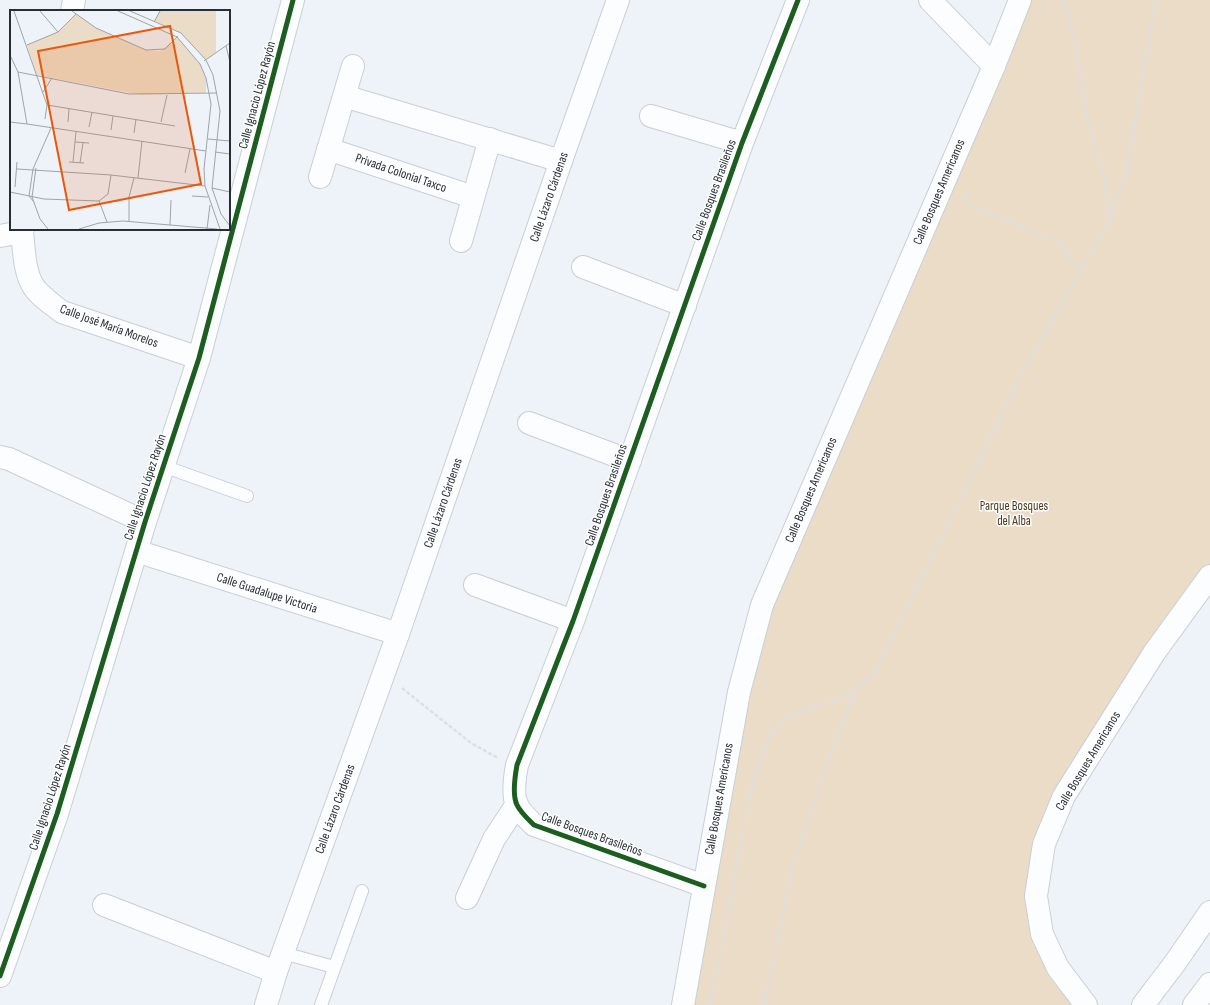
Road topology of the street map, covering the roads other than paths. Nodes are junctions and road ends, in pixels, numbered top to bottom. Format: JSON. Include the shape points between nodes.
{"nodes":[{"id":1,"x":74,"y":0,"type":"edge"},
{"id":2,"x":293,"y":0,"type":"edge"},
{"id":3,"x":618,"y":0,"type":"edge"},
{"id":4,"x":798,"y":0,"type":"edge"},
{"id":5,"x":930,"y":0,"type":"edge"},
{"id":6,"x":1020,"y":0,"type":"edge"},
{"id":7,"x":72,"y":10,"type":"edge"},
{"id":8,"x":353,"y":66,"type":"dead end"},
{"id":9,"x":994,"y":66,"type":"junction"},
{"id":10,"x":344,"y":96,"type":"junction"},
{"id":11,"x":651,"y":116,"type":"dead end"},
{"id":12,"x":490,"y":139,"type":"junction"},
{"id":13,"x":742,"y":143,"type":"junction"},
{"id":14,"x":328,"y":149,"type":"junction"},
{"id":15,"x":561,"y":161,"type":"junction"},
{"id":16,"x":320,"y":177,"type":"dead end"},
{"id":17,"x":473,"y":197,"type":"junction"},
{"id":18,"x":23,"y":231,"type":"edge"},
{"id":19,"x":0,"y":236,"type":"edge"},
{"id":20,"x":461,"y":241,"type":"dead end"},
{"id":21,"x":583,"y":267,"type":"dead end"},
{"id":22,"x":685,"y":306,"type":"junction"},
{"id":23,"x":199,"y":358,"type":"junction"},
{"id":24,"x":529,"y":424,"type":"dead end"},
{"id":25,"x":0,"y":457,"type":"edge"},
{"id":26,"x":630,"y":461,"type":"junction"},
{"id":27,"x":163,"y":466,"type":"junction"},
{"id":28,"x":247,"y":496,"type":"dead end"},
{"id":29,"x":145,"y":522,"type":"junction"},
{"id":30,"x":136,"y":551,"type":"junction"},
{"id":31,"x":1210,"y":576,"type":"edge"},
{"id":32,"x":475,"y":585,"type":"dead end"},
{"id":33,"x":573,"y":621,"type":"junction"},
{"id":34,"x":398,"y":634,"type":"junction"},
{"id":35,"x":517,"y":804,"type":"junction"},
{"id":36,"x":704,"y":886,"type":"junction"},
{"id":37,"x":362,"y":891,"type":"dead end"},
{"id":38,"x":468,"y":898,"type":"dead end"},
{"id":39,"x":104,"y":905,"type":"dead end"},
{"id":40,"x":1210,"y":912,"type":"edge"},
{"id":41,"x":280,"y":963,"type":"junction"},
{"id":42,"x":334,"y":967,"type":"junction"},
{"id":43,"x":0,"y":976,"type":"edge"},
{"id":44,"x":1210,"y":984,"type":"edge"},
{"id":45,"x":266,"y":1005,"type":"edge"},
{"id":46,"x":321,"y":1005,"type":"edge"},
{"id":47,"x":684,"y":1005,"type":"edge"},
{"id":48,"x":1086,"y":1005,"type":"edge"},
{"id":49,"x":1143,"y":1005,"type":"edge"},
{"id":50,"x":1194,"y":1005,"type":"edge"}],
"edges":[{"from":1,"to":7,"type":"street"},
{"from":2,"to":23,"type":"street","name":"Calle Ignacio López Rayón"},
{"from":3,"to":15,"type":"street","name":"Calle Lázaro Cárdenas"},
{"from":4,"to":13,"type":"street","name":"Calle Bosques Brasileños"},
{"from":5,"to":9,"type":"street"},
{"from":6,"to":9,"type":"street","name":"Calle Bosques Americanos"},
{"from":8,"to":10,"type":"street"},
{"from":9,"to":36,"type":"street","name":"Calle Bosques Americanos","via":[[762,605],[738,692]]},
{"from":10,"to":12,"type":"street"},
{"from":10,"to":14,"type":"street"},
{"from":11,"to":13,"type":"street","name":"Calle Bosques Brasileños"},
{"from":12,"to":15,"type":"street"},
{"from":12,"to":17,"type":"street"},
{"from":13,"to":22,"type":"street","name":"Calle Bosques Brasileños"},
{"from":14,"to":16,"type":"street"},
{"from":14,"to":17,"type":"street","name":"Privada Colonial Taxco"},
{"from":15,"to":34,"type":"street","name":"Calle Lázaro Cárdenas"},
{"from":17,"to":20,"type":"street"},
{"from":18,"to":19,"type":"street","name":"Calle José María Morelos"},
{"from":18,"to":23,"type":"street","name":"Calle José María Morelos","via":[[25,262],[32,285],[62,312]]},
{"from":21,"to":22,"type":"street"},
{"from":22,"to":26,"type":"street","name":"Calle Bosques Brasileños"},
{"from":23,"to":27,"type":"street","name":"Calle Ignacio López Rayón"},
{"from":24,"to":26,"type":"street","name":"Calle Bosques Brasileños"},
{"from":25,"to":29,"type":"street"},
{"from":26,"to":33,"type":"street","name":"Calle Bosques Brasileños"},
{"from":27,"to":28,"type":"lane"},
{"from":27,"to":29,"type":"street","name":"Calle Ignacio López Rayón"},
{"from":29,"to":30,"type":"street","name":"Calle Ignacio López Rayón"},
{"from":30,"to":34,"type":"street","name":"Calle Guadalupe Victoria"},
{"from":30,"to":43,"type":"street","name":"Calle Ignacio López Rayón","via":[[57,814]]},
{"from":31,"to":48,"type":"street","name":"Calle Bosques Americanos","via":[[1154,653],[1064,796],[1044,844],[1036,896],[1042,934],[1058,968]]},
{"from":32,"to":33,"type":"street"},
{"from":33,"to":35,"type":"street","name":"Calle Bosques Brasileños","via":[[517,765],[514,786]]},
{"from":34,"to":41,"type":"street","name":"Calle Lázaro Cárdenas"},
{"from":35,"to":36,"type":"street","name":"Calle Bosques Brasileños","via":[[534,825]]},
{"from":35,"to":38,"type":"street","via":[[494,839]]},
{"from":36,"to":47,"type":"street","name":"Calle Bosques Americanos"},
{"from":37,"to":42,"type":"lane"},
{"from":39,"to":41,"type":"street"},
{"from":40,"to":49,"type":"street"},
{"from":41,"to":42,"type":"lane"},
{"from":41,"to":45,"type":"street","name":"Calle Lázaro Cárdenas"},
{"from":42,"to":46,"type":"lane"},
{"from":44,"to":50,"type":"street"}]}
